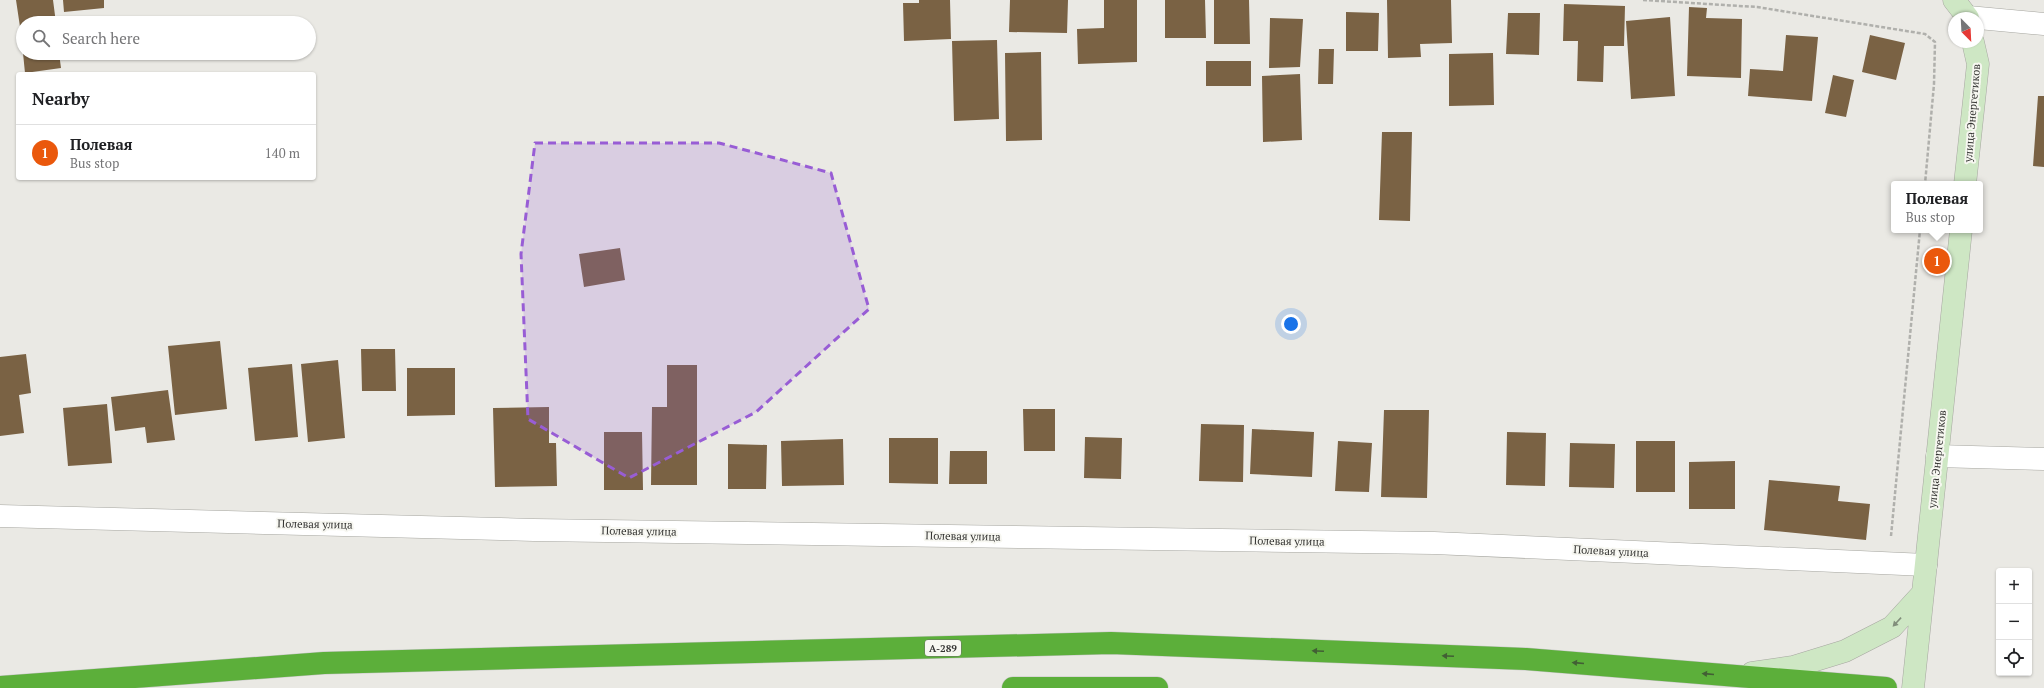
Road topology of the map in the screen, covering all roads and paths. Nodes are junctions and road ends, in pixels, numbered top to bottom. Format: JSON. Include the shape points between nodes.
{"nodes":[{"id":1,"x":1643,"y":0,"type":"edge"},
{"id":2,"x":1954,"y":0,"type":"edge"},
{"id":3,"x":1964,"y":12,"type":"edge"},
{"id":4,"x":1984,"y":18,"type":"edge"},
{"id":5,"x":2044,"y":24,"type":"edge"},
{"id":6,"x":1974,"y":48,"type":"edge"},
{"id":7,"x":1925,"y":181,"type":"edge"},
{"id":8,"x":1965,"y":181,"type":"edge"},
{"id":9,"x":1920,"y":233,"type":"edge"},
{"id":10,"x":1961,"y":233,"type":"edge"},
{"id":11,"x":1938,"y":456,"type":"junction"},
{"id":12,"x":2044,"y":459,"type":"edge"},
{"id":13,"x":0,"y":516,"type":"edge"},
{"id":14,"x":1888,"y":563,"type":"junction"},
{"id":15,"x":1926,"y":565,"type":"junction"},
{"id":16,"x":1923,"y":593,"type":"junction"},
{"id":17,"x":1732,"y":676,"type":"junction"},
{"id":18,"x":0,"y":686,"type":"edge"},
{"id":19,"x":1013,"y":688,"type":"edge"},
{"id":20,"x":1157,"y":688,"type":"edge"},
{"id":21,"x":1886,"y":688,"type":"edge"},
{"id":22,"x":1913,"y":688,"type":"edge"}],
"edges":[{"from":1,"to":7,"type":"path","via":[[1757,7],[1925,34],[1934,42]]},
{"from":2,"to":3,"type":"main road"},
{"from":4,"to":5,"type":"street"},
{"from":6,"to":8,"type":"main road","name":"улица Энергетиков","via":[[1978,64]]},
{"from":9,"to":14,"type":"path"},
{"from":10,"to":11,"type":"main road","name":"улица Энергетиков"},
{"from":11,"to":12,"type":"street"},
{"from":11,"to":15,"type":"main road","name":"улица Энергетиков"},
{"from":13,"to":14,"type":"street","name":"Полевая улица","via":[[542,530],[1426,543]]},
{"from":14,"to":15,"type":"street","name":"Полевая улица"},
{"from":15,"to":16,"type":"main road","name":"улица Энергетиков"},
{"from":16,"to":17,"type":"main road","one_way":true,"via":[[1892,627],[1846,651],[1793,667]]},
{"from":16,"to":22,"type":"main road","name":"улица Энергетиков"},
{"from":17,"to":18,"type":"highway","number":"А-289","one_way":true,"via":[[1526,659],[1111,643],[324,663]]},
{"from":17,"to":21,"type":"highway","number":"А-289"},
{"from":19,"to":20,"type":"highway"}]}
